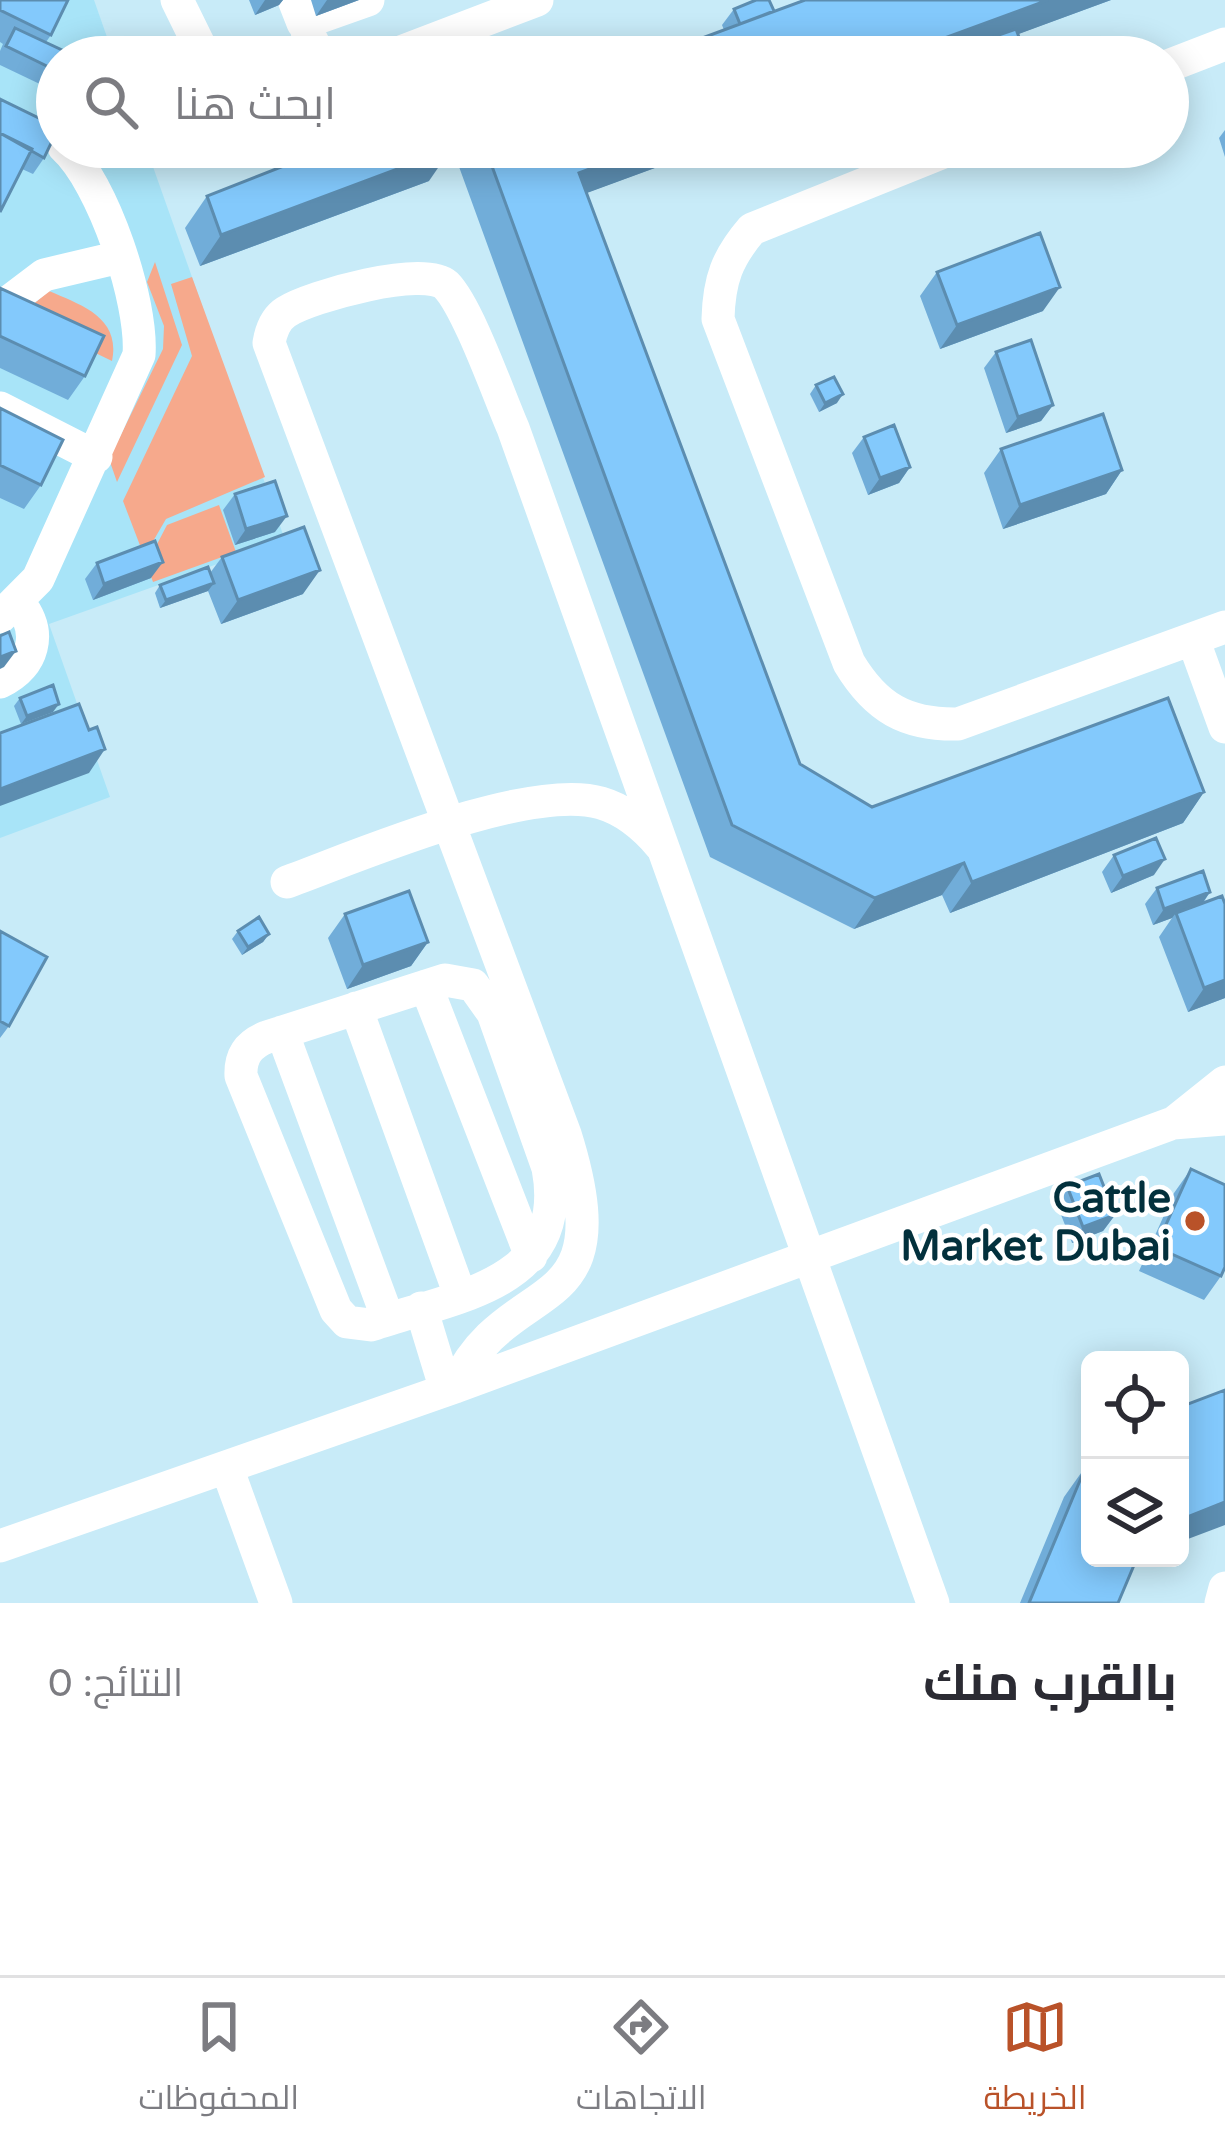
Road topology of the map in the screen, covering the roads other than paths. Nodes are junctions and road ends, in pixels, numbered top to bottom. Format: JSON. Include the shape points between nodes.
{"nodes":[{"id":1,"x":368,"y":0,"type":"edge"},
{"id":2,"x":537,"y":0,"type":"edge"},
{"id":3,"x":490,"y":8,"type":"edge"},
{"id":4,"x":181,"y":9,"type":"edge"},
{"id":5,"x":307,"y":34,"type":"edge"},
{"id":6,"x":195,"y":36,"type":"edge"},
{"id":7,"x":432,"y":36,"type":"edge"},
{"id":8,"x":1225,"y":44,"type":"edge"},
{"id":9,"x":1189,"y":58,"type":"edge"},
{"id":10,"x":80,"y":168,"type":"edge"},
{"id":11,"x":904,"y":168,"type":"edge"},
{"id":12,"x":120,"y":257,"type":"junction"},
{"id":13,"x":2,"y":307,"type":"edge"},
{"id":14,"x":0,"y":408,"type":"edge"},
{"id":15,"x":96,"y":457,"type":"junction"},
{"id":16,"x":10,"y":610,"type":"edge"},
{"id":17,"x":1225,"y":627,"type":"edge"},
{"id":18,"x":1193,"y":639,"type":"junction"},
{"id":19,"x":0,"y":682,"type":"edge"},
{"id":20,"x":1225,"y":727,"type":"edge"},
{"id":21,"x":448,"y":825,"type":"junction"},
{"id":22,"x":662,"y":847,"type":"junction"},
{"id":23,"x":287,"y":881,"type":"dead end"},
{"id":24,"x":426,"y":986,"type":"junction"},
{"id":25,"x":356,"y":1008,"type":"junction"},
{"id":26,"x":282,"y":1032,"type":"junction"},
{"id":27,"x":1225,"y":1082,"type":"edge"},
{"id":28,"x":1225,"y":1119,"type":"edge"},
{"id":29,"x":1173,"y":1123,"type":"junction"},
{"id":30,"x":531,"y":1256,"type":"junction"},
{"id":31,"x":812,"y":1256,"type":"junction"},
{"id":32,"x":460,"y":1295,"type":"junction"},
{"id":33,"x":405,"y":1314,"type":"junction"},
{"id":34,"x":451,"y":1389,"type":"junction"},
{"id":35,"x":227,"y":1468,"type":"junction"},
{"id":36,"x":2,"y":1550,"type":"edge"},
{"id":37,"x":1225,"y":1588,"type":"edge"},
{"id":38,"x":276,"y":1603,"type":"edge"},
{"id":39,"x":933,"y":1603,"type":"edge"},
{"id":40,"x":1221,"y":1603,"type":"edge"}],
"edges":[{"from":1,"to":5,"type":"street"},
{"from":2,"to":3,"type":"street"},
{"from":3,"to":7,"type":"street"},
{"from":4,"to":6,"type":"street"},
{"from":8,"to":9,"type":"street"},
{"from":10,"to":12,"type":"street"},
{"from":11,"to":18,"type":"street","via":[[752,229],[719,282],[718,319],[867,692],[923,725],[958,724]]},
{"from":12,"to":13,"type":"street","via":[[44,274]]},
{"from":12,"to":15,"type":"street","via":[[139,355]]},
{"from":14,"to":15,"type":"street"},
{"from":15,"to":16,"type":"street","via":[[38,579]]},
{"from":16,"to":19,"type":"street","via":[[32,624],[33,648],[21,669]]},
{"from":17,"to":18,"type":"street"},
{"from":18,"to":20,"type":"street"},
{"from":21,"to":22,"type":"street","via":[[577,799],[619,810]]},
{"from":21,"to":22,"type":"street","via":[[268,343],[286,312],[412,275],[436,279],[454,297],[513,428]]},
{"from":21,"to":23,"type":"street"},
{"from":21,"to":34,"type":"street","via":[[565,1134],[584,1219],[565,1280],[473,1354]]},
{"from":22,"to":31,"type":"street"},
{"from":24,"to":25,"type":"street"},
{"from":24,"to":30,"type":"street"},
{"from":24,"to":30,"type":"street","via":[[464,981],[493,1013],[552,1189]]},
{"from":25,"to":26,"type":"street"},
{"from":25,"to":32,"type":"street"},
{"from":26,"to":33,"type":"street"},
{"from":26,"to":33,"type":"street","via":[[250,1046],[241,1076],[335,1310],[355,1325]]},
{"from":27,"to":29,"type":"street"},
{"from":28,"to":29,"type":"street"},
{"from":29,"to":31,"type":"street"},
{"from":30,"to":32,"type":"street","via":[[505,1278]]},
{"from":31,"to":34,"type":"street"},
{"from":31,"to":39,"type":"street"},
{"from":32,"to":33,"type":"street"},
{"from":33,"to":34,"type":"street"},
{"from":34,"to":35,"type":"street"},
{"from":35,"to":36,"type":"street"},
{"from":35,"to":38,"type":"street"},
{"from":37,"to":40,"type":"street"}]}
